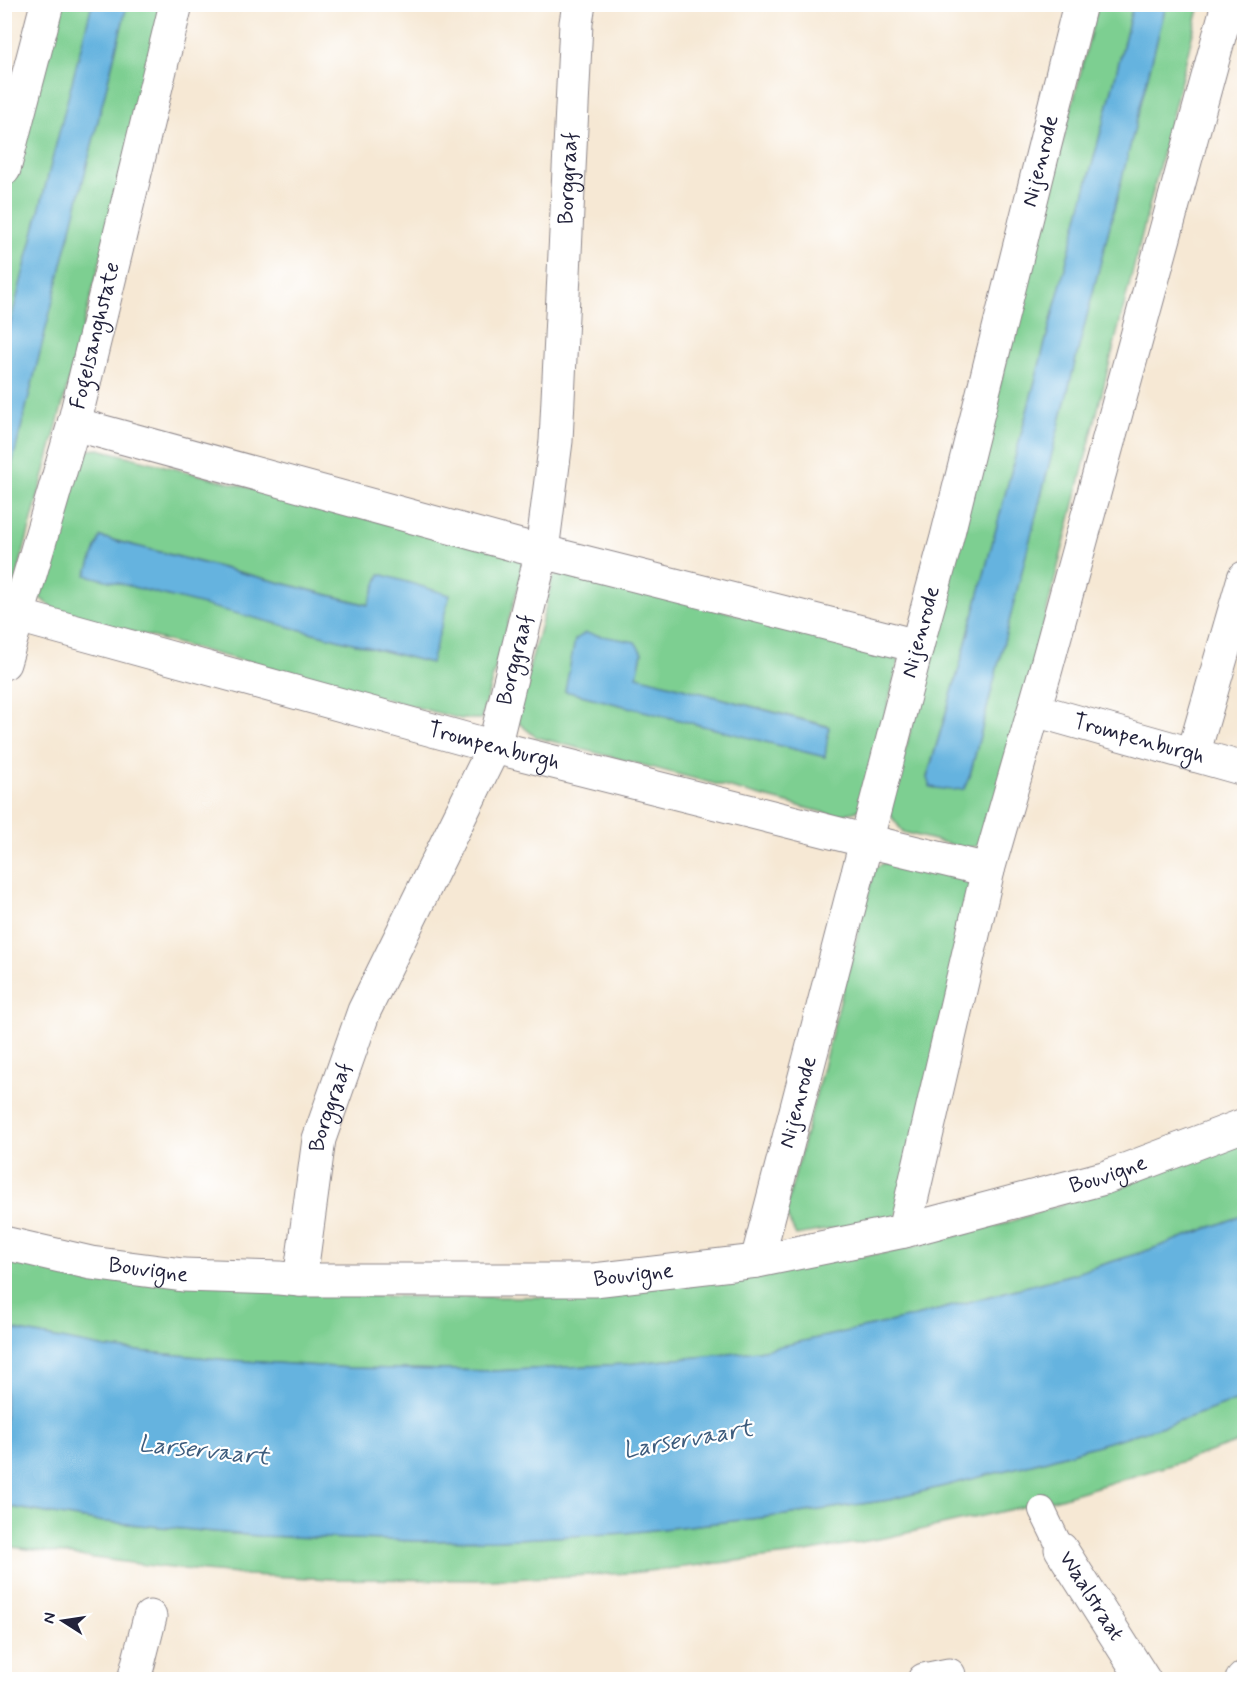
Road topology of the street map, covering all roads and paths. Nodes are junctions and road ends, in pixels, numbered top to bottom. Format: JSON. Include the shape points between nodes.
{"nodes":[{"id":1,"x":47,"y":4,"type":"edge"},
{"id":2,"x":176,"y":4,"type":"edge"},
{"id":3,"x":579,"y":4,"type":"edge"},
{"id":4,"x":1080,"y":4,"type":"edge"},
{"id":5,"x":1228,"y":4,"type":"edge"},
{"id":6,"x":4,"y":170,"type":"edge"},
{"id":7,"x":74,"y":424,"type":"junction"},
{"id":8,"x":542,"y":551,"type":"junction"},
{"id":9,"x":1245,"y":578,"type":"edge"},
{"id":10,"x":11,"y":614,"type":"edge"},
{"id":11,"x":917,"y":646,"type":"junction"},
{"id":12,"x":4,"y":663,"type":"edge"},
{"id":13,"x":1035,"y":710,"type":"junction"},
{"id":14,"x":494,"y":747,"type":"junction"},
{"id":15,"x":1193,"y":754,"type":"junction"},
{"id":16,"x":1245,"y":769,"type":"edge"},
{"id":17,"x":867,"y":841,"type":"junction"},
{"id":18,"x":988,"y":870,"type":"junction"},
{"id":19,"x":1245,"y":1125,"type":"edge"},
{"id":20,"x":904,"y":1231,"type":"junction"},
{"id":21,"x":4,"y":1243,"type":"edge"},
{"id":22,"x":757,"y":1261,"type":"junction"},
{"id":23,"x":300,"y":1280,"type":"junction"},
{"id":24,"x":1042,"y":1510,"type":"dead end"},
{"id":25,"x":1061,"y":1549,"type":"joint"},
{"id":26,"x":150,"y":1617,"type":"dead end"},
{"id":27,"x":134,"y":1680,"type":"edge"},
{"id":28,"x":1144,"y":1680,"type":"edge"}],
"edges":[{"from":1,"to":6,"type":"street"},
{"from":2,"to":7,"type":"street","name":"Fogelsanghstate"},
{"from":3,"to":8,"type":"street","name":"Borggraaf","via":[[556,441]]},
{"from":4,"to":11,"type":"street","name":"Nijenrode"},
{"from":5,"to":13,"type":"street"},
{"from":7,"to":8,"type":"street"},
{"from":7,"to":10,"type":"street","name":"Fogelsanghstate"},
{"from":8,"to":11,"type":"street"},
{"from":8,"to":14,"type":"street","name":"Borggraaf"},
{"from":9,"to":15,"type":"street"},
{"from":10,"to":12,"type":"street","name":"Fogelsanghstate"},
{"from":10,"to":14,"type":"street","name":"Trompenburgh"},
{"from":11,"to":17,"type":"street","name":"Nijenrode"},
{"from":13,"to":15,"type":"street","name":"Trompenburgh"},
{"from":13,"to":18,"type":"street"},
{"from":14,"to":17,"type":"street","name":"Trompenburgh"},
{"from":14,"to":23,"type":"street","name":"Borggraaf","via":[[364,1011],[319,1139]]},
{"from":15,"to":16,"type":"street","name":"Trompenburgh"},
{"from":17,"to":18,"type":"street","name":"Trompenburgh"},
{"from":17,"to":22,"type":"street","name":"Nijenrode"},
{"from":18,"to":20,"type":"street"},
{"from":19,"to":20,"type":"street","name":"Bouvigne","via":[[1104,1178]]},
{"from":20,"to":22,"type":"street","name":"Bouvigne"},
{"from":21,"to":23,"type":"street","name":"Bouvigne","via":[[91,1263],[183,1275]]},
{"from":22,"to":23,"type":"street","name":"Bouvigne","via":[[594,1280]]},
{"from":24,"to":25,"type":"street","name":"Waalstraat"},
{"from":25,"to":28,"type":"street","name":"Waalstraat"},
{"from":26,"to":27,"type":"street"}]}
